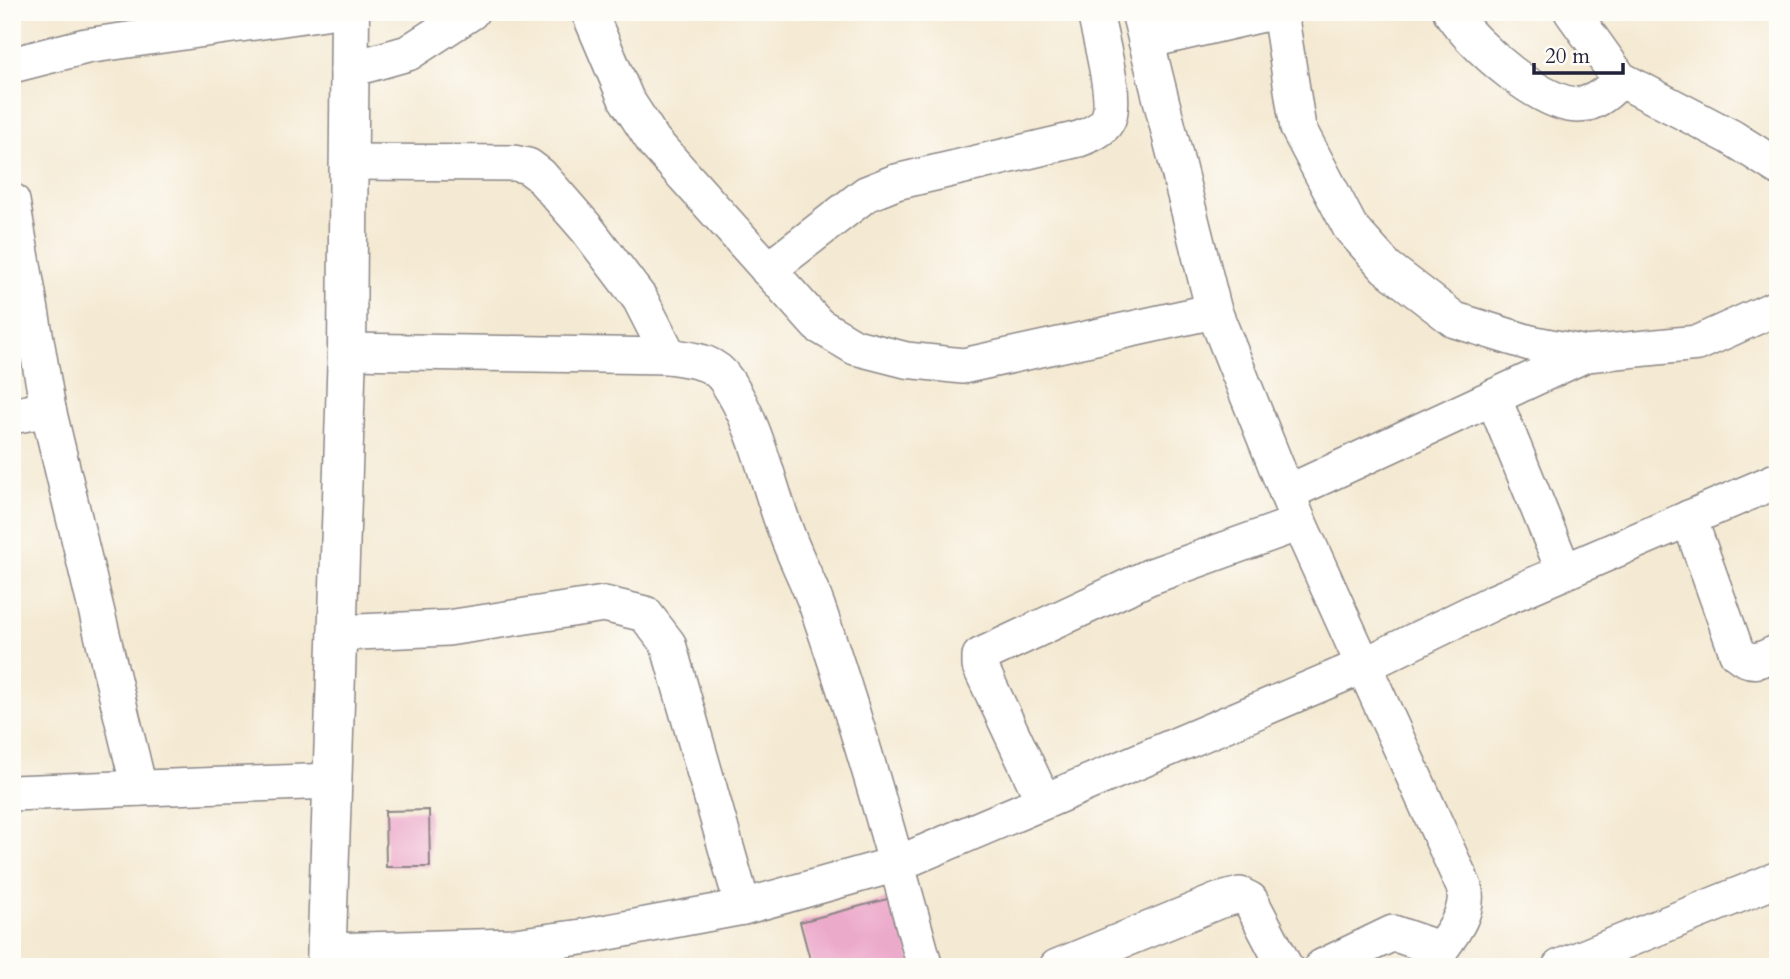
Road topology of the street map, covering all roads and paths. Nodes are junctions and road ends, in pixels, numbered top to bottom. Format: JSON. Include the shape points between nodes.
{"nodes":[{"id":1,"x":325,"y":12,"type":"edge"},
{"id":2,"x":350,"y":12,"type":"edge"},
{"id":3,"x":471,"y":12,"type":"edge"},
{"id":4,"x":589,"y":12,"type":"edge"},
{"id":5,"x":1095,"y":12,"type":"edge"},
{"id":6,"x":1272,"y":12,"type":"edge"},
{"id":7,"x":1280,"y":12,"type":"edge"},
{"id":8,"x":1451,"y":12,"type":"edge"},
{"id":9,"x":1572,"y":12,"type":"edge"},
{"id":10,"x":1142,"y":27,"type":"edge"},
{"id":11,"x":12,"y":65,"type":"edge"},
{"id":12,"x":348,"y":70,"type":"junction"},
{"id":13,"x":1620,"y":79,"type":"junction"},
{"id":14,"x":348,"y":162,"type":"junction"},
{"id":15,"x":1778,"y":166,"type":"edge"},
{"id":16,"x":12,"y":201,"type":"edge"},
{"id":17,"x":768,"y":270,"type":"junction"},
{"id":18,"x":1778,"y":307,"type":"edge"},
{"id":19,"x":1214,"y":311,"type":"junction"},
{"id":20,"x":347,"y":351,"type":"junction"},
{"id":21,"x":1586,"y":354,"type":"junction"},
{"id":22,"x":669,"y":356,"type":"junction"},
{"id":23,"x":1493,"y":397,"type":"junction"},
{"id":24,"x":48,"y":409,"type":"junction"},
{"id":25,"x":12,"y":416,"type":"edge"},
{"id":26,"x":1778,"y":480,"type":"edge"},
{"id":27,"x":1293,"y":508,"type":"junction"},
{"id":28,"x":1689,"y":518,"type":"junction"},
{"id":29,"x":1564,"y":571,"type":"junction"},
{"id":30,"x":336,"y":633,"type":"junction"},
{"id":31,"x":1778,"y":652,"type":"edge"},
{"id":32,"x":1364,"y":665,"type":"junction"},
{"id":33,"x":332,"y":781,"type":"junction"},
{"id":34,"x":139,"y":788,"type":"junction"},
{"id":35,"x":12,"y":793,"type":"edge"},
{"id":36,"x":1043,"y":800,"type":"junction"},
{"id":37,"x":897,"y":864,"type":"junction"},
{"id":38,"x":1778,"y":879,"type":"edge"},
{"id":39,"x":743,"y":907,"type":"junction"},
{"id":40,"x":1434,"y":958,"type":"edge"},
{"id":41,"x":326,"y":959,"type":"edge"},
{"id":42,"x":925,"y":967,"type":"edge"},
{"id":43,"x":1057,"y":967,"type":"edge"},
{"id":44,"x":1285,"y":967,"type":"edge"},
{"id":45,"x":1322,"y":967,"type":"edge"},
{"id":46,"x":1560,"y":967,"type":"edge"}],
"edges":[{"from":1,"to":11,"type":"street","via":[[86,46]]},
{"from":2,"to":12,"type":"main road"},
{"from":3,"to":12,"type":"street","via":[[408,53]]},
{"from":4,"to":17,"type":"street","via":[[621,89],[654,142]]},
{"from":5,"to":17,"type":"street","via":[[1112,105],[1107,122],[1097,132],[866,194]]},
{"from":6,"to":10,"type":"street"},
{"from":7,"to":21,"type":"street","via":[[1298,128],[1350,228],[1386,267],[1455,320]]},
{"from":8,"to":13,"type":"street","via":[[1499,66],[1553,99],[1584,105],[1608,92]]},
{"from":9,"to":13,"type":"street"},
{"from":10,"to":19,"type":"street"},
{"from":12,"to":14,"type":"main road"},
{"from":13,"to":15,"type":"street"},
{"from":14,"to":20,"type":"main road"},
{"from":14,"to":22,"type":"street","via":[[528,166],[587,229],[640,299]]},
{"from":16,"to":24,"type":"street"},
{"from":17,"to":19,"type":"street","via":[[818,326],[855,346],[906,360],[963,366]]},
{"from":18,"to":21,"type":"street","via":[[1698,343]]},
{"from":19,"to":27,"type":"street"},
{"from":20,"to":22,"type":"street"},
{"from":20,"to":30,"type":"main road"},
{"from":21,"to":23,"type":"street"},
{"from":22,"to":37,"type":"street","via":[[707,363],[718,370],[754,437],[816,604]]},
{"from":23,"to":27,"type":"street"},
{"from":23,"to":29,"type":"street"},
{"from":24,"to":25,"type":"street"},
{"from":24,"to":34,"type":"street"},
{"from":26,"to":28,"type":"street"},
{"from":27,"to":32,"type":"street"},
{"from":27,"to":36,"type":"street","via":[[980,656],[980,666]]},
{"from":28,"to":29,"type":"street"},
{"from":28,"to":31,"type":"street","via":[[1737,653],[1756,662]]},
{"from":29,"to":32,"type":"street"},
{"from":30,"to":33,"type":"main road"},
{"from":30,"to":39,"type":"street","via":[[449,628],[604,604],[645,614],[668,644]]},
{"from":32,"to":36,"type":"street"},
{"from":32,"to":40,"type":"street","via":[[1468,902]]},
{"from":33,"to":34,"type":"street"},
{"from":33,"to":41,"type":"main road"},
{"from":34,"to":35,"type":"street"},
{"from":36,"to":37,"type":"street"},
{"from":37,"to":39,"type":"street"},
{"from":37,"to":42,"type":"street"},
{"from":38,"to":46,"type":"street"},
{"from":39,"to":41,"type":"street","via":[[514,946]]},
{"from":40,"to":45,"type":"street","via":[[1392,933]]},
{"from":43,"to":44,"type":"street","via":[[1240,895],[1250,900]]}]}
